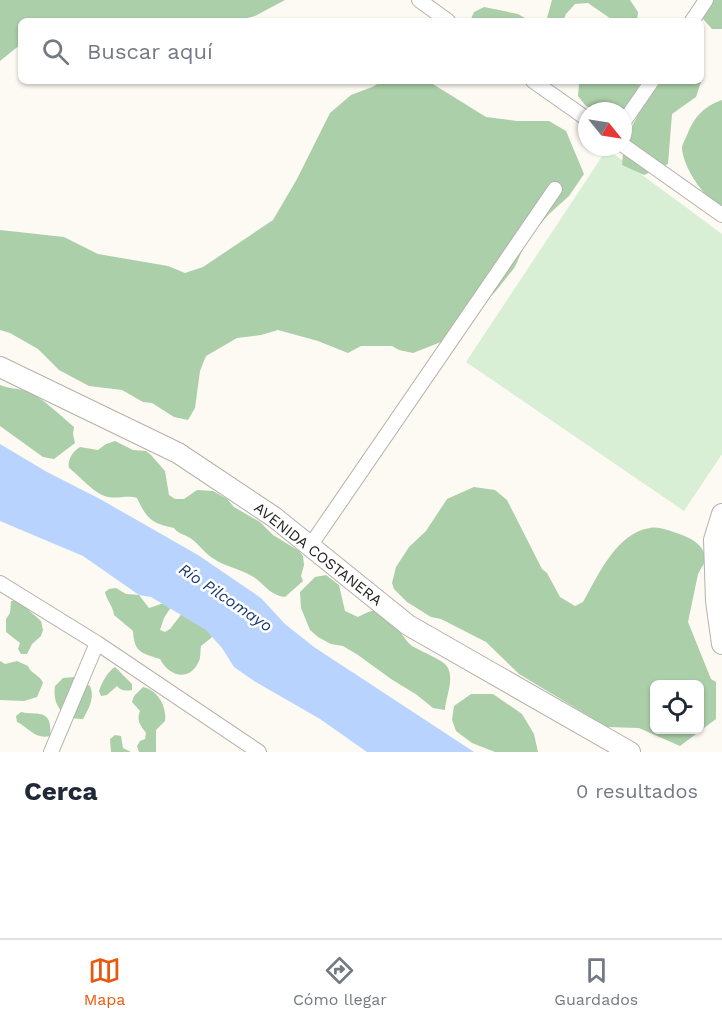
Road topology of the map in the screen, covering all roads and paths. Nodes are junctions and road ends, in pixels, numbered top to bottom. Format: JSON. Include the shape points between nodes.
{"nodes":[{"id":1,"x":419,"y":0,"type":"edge"},
{"id":2,"x":706,"y":0,"type":"edge"},
{"id":3,"x":444,"y":18,"type":"edge"},
{"id":4,"x":694,"y":18,"type":"edge"},
{"id":5,"x":537,"y":84,"type":"edge"},
{"id":6,"x":650,"y":84,"type":"edge"},
{"id":7,"x":632,"y":110,"type":"edge"},
{"id":8,"x":578,"y":113,"type":"edge"},
{"id":9,"x":632,"y":151,"type":"edge"},
{"id":10,"x":555,"y":189,"type":"dead end"},
{"id":11,"x":722,"y":215,"type":"edge"},
{"id":12,"x":0,"y":367,"type":"edge"},
{"id":13,"x":722,"y":514,"type":"edge"},
{"id":14,"x":310,"y":546,"type":"junction"},
{"id":15,"x":0,"y":583,"type":"edge"},
{"id":16,"x":97,"y":643,"type":"junction"},
{"id":17,"x":722,"y":644,"type":"edge"},
{"id":18,"x":51,"y":752,"type":"edge"},
{"id":19,"x":259,"y":752,"type":"edge"},
{"id":20,"x":630,"y":752,"type":"edge"}],
"edges":[{"from":1,"to":3,"type":"street"},
{"from":2,"to":4,"type":"street"},
{"from":5,"to":8,"type":"street"},
{"from":6,"to":7,"type":"street"},
{"from":9,"to":11,"type":"street"},
{"from":10,"to":14,"type":"street"},
{"from":12,"to":14,"type":"street","name":"AVENIDA COSTANERA","via":[[178,453]]},
{"from":13,"to":17,"type":"street","via":[[714,540]]},
{"from":14,"to":20,"type":"street","name":"AVENIDA COSTANERA","via":[[408,625]]},
{"from":15,"to":16,"type":"street"},
{"from":16,"to":18,"type":"street"},
{"from":16,"to":19,"type":"street"}]}
